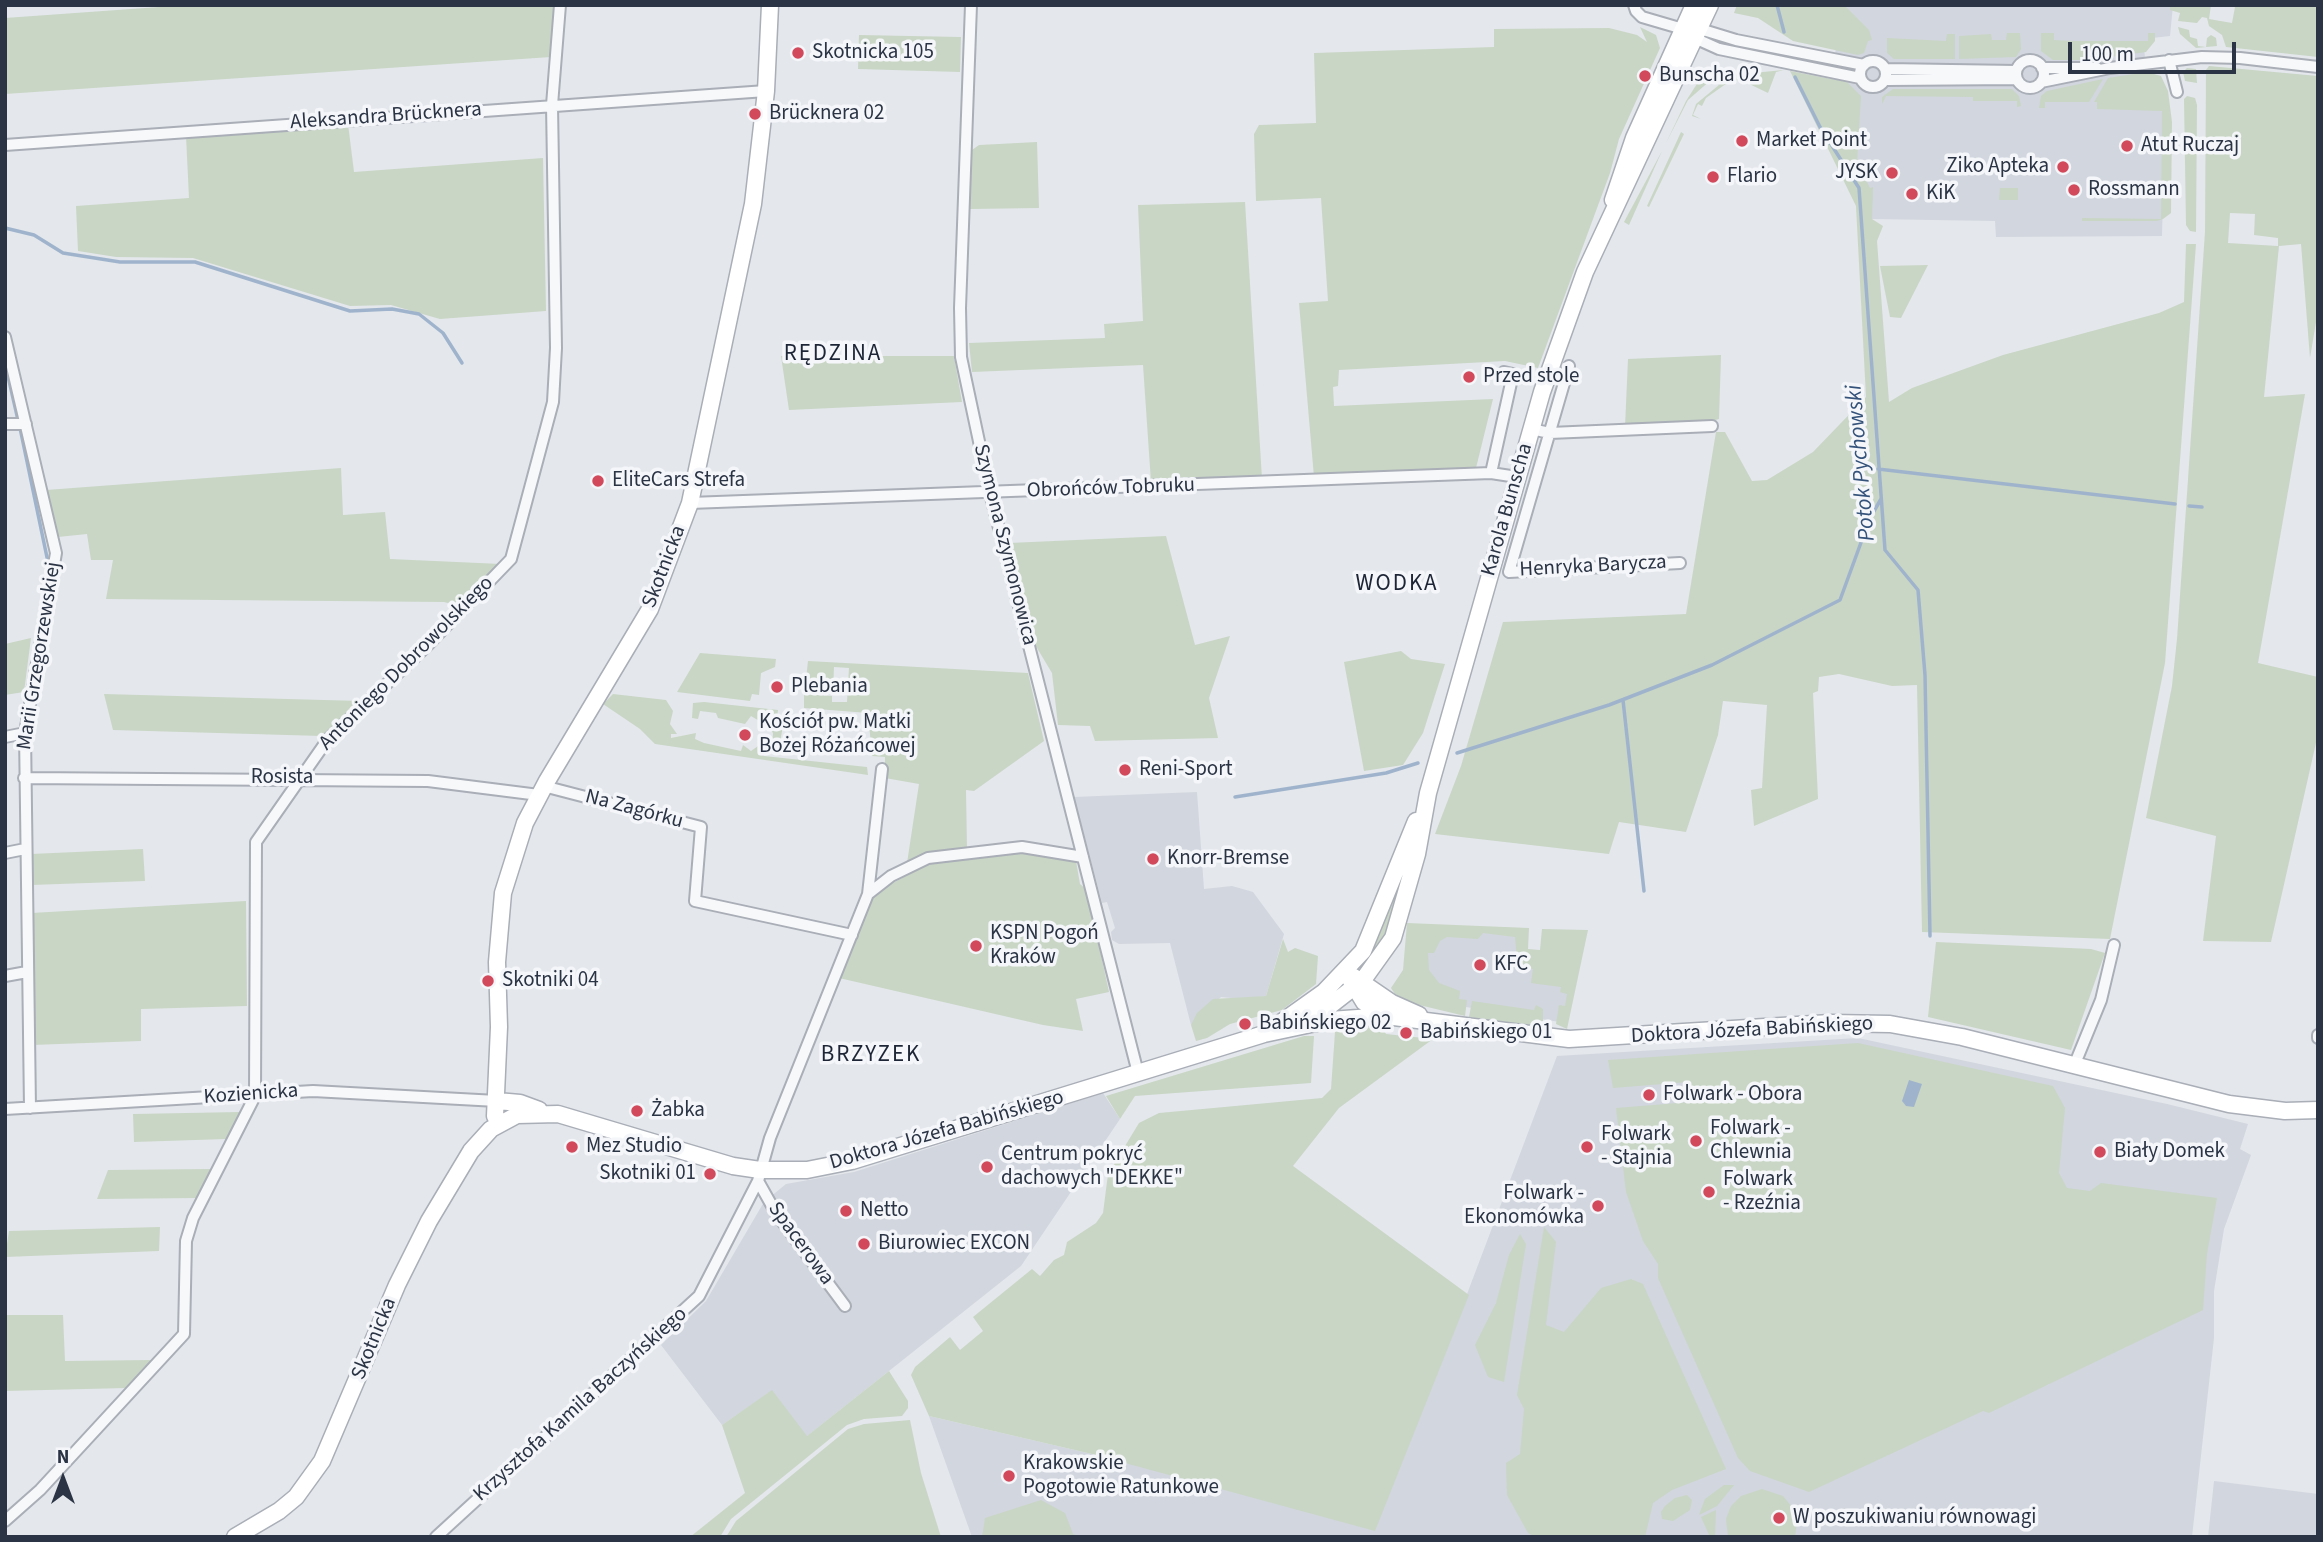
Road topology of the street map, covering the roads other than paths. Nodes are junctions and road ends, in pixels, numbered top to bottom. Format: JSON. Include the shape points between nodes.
{"nodes":[{"id":1,"x":560,"y":5,"type":"edge"},
{"id":2,"x":770,"y":5,"type":"edge"},
{"id":3,"x":971,"y":5,"type":"edge"},
{"id":4,"x":1634,"y":5,"type":"edge"},
{"id":5,"x":1694,"y":5,"type":"edge"},
{"id":6,"x":1710,"y":5,"type":"edge"},
{"id":7,"x":1692,"y":33,"type":"junction"},
{"id":8,"x":2169,"y":60,"type":"junction"},
{"id":9,"x":1864,"y":65,"type":"junction"},
{"id":10,"x":2042,"y":68,"type":"junction"},
{"id":11,"x":2110,"y":68,"type":"junction"},
{"id":12,"x":2318,"y":68,"type":"edge"},
{"id":13,"x":1886,"y":74,"type":"junction"},
{"id":14,"x":2017,"y":75,"type":"junction"},
{"id":15,"x":1860,"y":78,"type":"junction"},
{"id":16,"x":2041,"y":82,"type":"junction"},
{"id":17,"x":766,"y":91,"type":"junction"},
{"id":18,"x":2177,"y":92,"type":"dead end"},
{"id":19,"x":552,"y":105,"type":"junction"},
{"id":20,"x":5,"y":145,"type":"edge"},
{"id":21,"x":5,"y":337,"type":"edge"},
{"id":22,"x":1569,"y":366,"type":"dead end"},
{"id":23,"x":1504,"y":372,"type":"dead end"},
{"id":24,"x":5,"y":424,"type":"edge"},
{"id":25,"x":26,"y":424,"type":"junction"},
{"id":26,"x":1712,"y":426,"type":"dead end"},
{"id":27,"x":1531,"y":429,"type":"junction"},
{"id":28,"x":1550,"y":433,"type":"junction"},
{"id":29,"x":1491,"y":473,"type":"junction"},
{"id":30,"x":1517,"y":477,"type":"junction"},
{"id":31,"x":990,"y":494,"type":"junction"},
{"id":32,"x":690,"y":503,"type":"junction"},
{"id":33,"x":1680,"y":563,"type":"dead end"},
{"id":34,"x":25,"y":733,"type":"junction"},
{"id":35,"x":5,"y":737,"type":"edge"},
{"id":36,"x":881,"y":769,"type":"dead end"},
{"id":37,"x":24,"y":778,"type":"junction"},
{"id":38,"x":298,"y":778,"type":"junction"},
{"id":39,"x":543,"y":788,"type":"junction"},
{"id":40,"x":1428,"y":793,"type":"junction"},
{"id":41,"x":25,"y":849,"type":"junction"},
{"id":42,"x":5,"y":853,"type":"edge"},
{"id":43,"x":1083,"y":857,"type":"junction"},
{"id":44,"x":868,"y":894,"type":"junction"},
{"id":45,"x":852,"y":935,"type":"junction"},
{"id":46,"x":2114,"y":945,"type":"dead end"},
{"id":47,"x":26,"y":972,"type":"junction"},
{"id":48,"x":1345,"y":973,"type":"junction"},
{"id":49,"x":5,"y":976,"type":"edge"},
{"id":50,"x":1359,"y":984,"type":"junction"},
{"id":51,"x":1386,"y":1016,"type":"junction"},
{"id":52,"x":1431,"y":1020,"type":"junction"},
{"id":53,"x":1301,"y":1026,"type":"junction"},
{"id":54,"x":1265,"y":1034,"type":"junction"},
{"id":55,"x":2074,"y":1066,"type":"junction"},
{"id":56,"x":1138,"y":1073,"type":"junction"},
{"id":57,"x":255,"y":1096,"type":"junction"},
{"id":58,"x":500,"y":1101,"type":"junction"},
{"id":59,"x":30,"y":1108,"type":"junction"},
{"id":60,"x":5,"y":1109,"type":"edge"},
{"id":61,"x":2318,"y":1110,"type":"edge"},
{"id":62,"x":545,"y":1112,"type":"junction"},
{"id":63,"x":503,"y":1121,"type":"junction"},
{"id":64,"x":759,"y":1176,"type":"junction"},
{"id":65,"x":845,"y":1306,"type":"dead end"},
{"id":66,"x":5,"y":1521,"type":"edge"},
{"id":67,"x":235,"y":1537,"type":"edge"},
{"id":68,"x":436,"y":1537,"type":"edge"}],
"edges":[{"from":1,"to":19,"type":"street","name":"Antoniego Dobrowolskiego"},
{"from":2,"to":17,"type":"main road","name":"Skotnicka"},
{"from":3,"to":31,"type":"street","name":"Szymona Szymonowica","via":[[960,340]]},
{"from":4,"to":7,"type":"street","via":[[1639,15]]},
{"from":5,"to":7,"type":"main road","name":"Karola Bunscha"},
{"from":6,"to":7,"type":"main road","name":"Karola Bunscha"},
{"from":7,"to":9,"type":"street"},
{"from":7,"to":15,"type":"street","via":[[1719,49]]},
{"from":7,"to":27,"type":"main road","name":"Karola Bunscha","via":[[1634,138]]},
{"from":8,"to":11,"type":"street"},
{"from":8,"to":12,"type":"street","via":[[2232,57]]},
{"from":8,"to":18,"type":"street"},
{"from":9,"to":13,"type":"street","via":[[1875,61]]},
{"from":9,"to":15,"type":"street"},
{"from":10,"to":11,"type":"street"},
{"from":10,"to":14,"type":"street","via":[[2026,61]]},
{"from":10,"to":16,"type":"street"},
{"from":11,"to":16,"type":"street"},
{"from":13,"to":14,"type":"street"},
{"from":13,"to":15,"type":"street","via":[[1880,86],[1872,88]]},
{"from":14,"to":16,"type":"street","via":[[2022,86],[2030,88]]},
{"from":17,"to":19,"type":"street","name":"Aleksandra Brücknera"},
{"from":17,"to":32,"type":"main road","name":"Skotnicka","via":[[748,235]]},
{"from":19,"to":20,"type":"street","name":"Aleksandra Brücknera"},
{"from":19,"to":38,"type":"street","name":"Antoniego Dobrowolskiego","via":[[553,402],[511,559],[328,738]]},
{"from":21,"to":25,"type":"street","name":"Marii Grzegorzewskiej"},
{"from":22,"to":28,"type":"street","name":"Henryka Barycza"},
{"from":23,"to":29,"type":"street","via":[[1513,374]]},
{"from":24,"to":25,"type":"street"},
{"from":25,"to":34,"type":"street","name":"Marii Grzegorzewskiej","via":[[57,553]]},
{"from":26,"to":28,"type":"street"},
{"from":27,"to":28,"type":"street"},
{"from":27,"to":30,"type":"main road","name":"Karola Bunscha"},
{"from":28,"to":33,"type":"street","name":"Henryka Barycza","via":[[1509,572]]},
{"from":29,"to":30,"type":"street","name":"Obrońców Tobruku"},
{"from":29,"to":31,"type":"street","name":"Obrońców Tobruku"},
{"from":30,"to":40,"type":"main road","name":"Karola Bunscha"},
{"from":31,"to":32,"type":"street","name":"Obrońców Tobruku"},
{"from":31,"to":43,"type":"street","name":"Szymona Szymonowica"},
{"from":32,"to":39,"type":"main road","name":"Skotnicka","via":[[650,609]]},
{"from":34,"to":35,"type":"street"},
{"from":34,"to":37,"type":"street","name":"Marii Grzegorzewskiej"},
{"from":36,"to":44,"type":"street","name":"Krzysztofa Kamila Baczyńskiego"},
{"from":37,"to":38,"type":"street","name":"Rosista"},
{"from":37,"to":41,"type":"street","name":"Marii Grzegorzewskiej"},
{"from":38,"to":39,"type":"street","name":"Rosista"},
{"from":38,"to":57,"type":"street","name":"Antoniego Dobrowolskiego","via":[[256,842]]},
{"from":39,"to":45,"type":"street","name":"Na Zagórku","via":[[701,827],[695,901]]},
{"from":39,"to":58,"type":"main road","name":"Skotnicka","via":[[503,892],[498,948]]},
{"from":40,"to":48,"type":"main road","name":"Karola Bunscha","via":[[1372,934]]},
{"from":40,"to":50,"type":"main road","name":"Karola Bunscha","via":[[1417,854],[1393,938]]},
{"from":41,"to":42,"type":"street"},
{"from":41,"to":47,"type":"street","name":"Marii Grzegorzewskiej"},
{"from":43,"to":44,"type":"street","via":[[1022,847],[928,858],[891,876]]},
{"from":43,"to":56,"type":"street","name":"Szymona Szymonowica"},
{"from":44,"to":45,"type":"street","name":"Krzysztofa Kamila Baczyńskiego"},
{"from":45,"to":64,"type":"street","name":"Krzysztofa Kamila Baczyńskiego"},
{"from":46,"to":55,"type":"street","via":[[2101,1000]]},
{"from":47,"to":49,"type":"street"},
{"from":47,"to":59,"type":"street","name":"Marii Grzegorzewskiej"},
{"from":48,"to":50,"type":"main road","name":"Doktora Józefa Babińskiego"},
{"from":48,"to":54,"type":"main road","name":"Doktora Józefa Babińskiego"},
{"from":50,"to":51,"type":"main road","name":"Doktora Józefa Babińskiego","via":[[1370,1007]]},
{"from":50,"to":52,"type":"main road","name":"Doktora Józefa Babińskiego"},
{"from":50,"to":53,"type":"main road","name":"Karola Bunscha"},
{"from":51,"to":52,"type":"main road","name":"Doktora Józefa Babińskiego"},
{"from":51,"to":53,"type":"main road","name":"Doktora Józefa Babińskiego"},
{"from":52,"to":55,"type":"main road","name":"Doktora Józefa Babińskiego","via":[[1569,1040],[1830,1023],[1890,1024]]},
{"from":53,"to":54,"type":"main road","name":"Doktora Józefa Babińskiego"},
{"from":54,"to":56,"type":"main road","name":"Doktora Józefa Babińskiego"},
{"from":55,"to":61,"type":"main road","name":"Doktora Józefa Babińskiego","via":[[2229,1104]]},
{"from":56,"to":64,"type":"main road","name":"Doktora Józefa Babińskiego","via":[[841,1164]]},
{"from":57,"to":58,"type":"street","name":"Kozienicka","via":[[313,1091]]},
{"from":57,"to":59,"type":"street","name":"Kozienicka"},
{"from":57,"to":66,"type":"street","name":"Antoniego Dobrowolskiego","via":[[193,1218],[186,1241],[181,1341]]},
{"from":58,"to":62,"type":"main road"},
{"from":58,"to":63,"type":"main road","name":"Skotnicka","via":[[495,1116]]},
{"from":59,"to":60,"type":"street","name":"Kozienicka"},
{"from":62,"to":63,"type":"main road"},
{"from":62,"to":64,"type":"main road","name":"Doktora Józefa Babińskiego"},
{"from":63,"to":67,"type":"main road","name":"Skotnicka","via":[[471,1151],[429,1221],[322,1461],[296,1497]]},
{"from":64,"to":65,"type":"street","name":"Spacerowa","via":[[776,1213]]},
{"from":64,"to":68,"type":"street","name":"Krzysztofa Kamila Baczyńskiego","via":[[699,1296]]}]}
